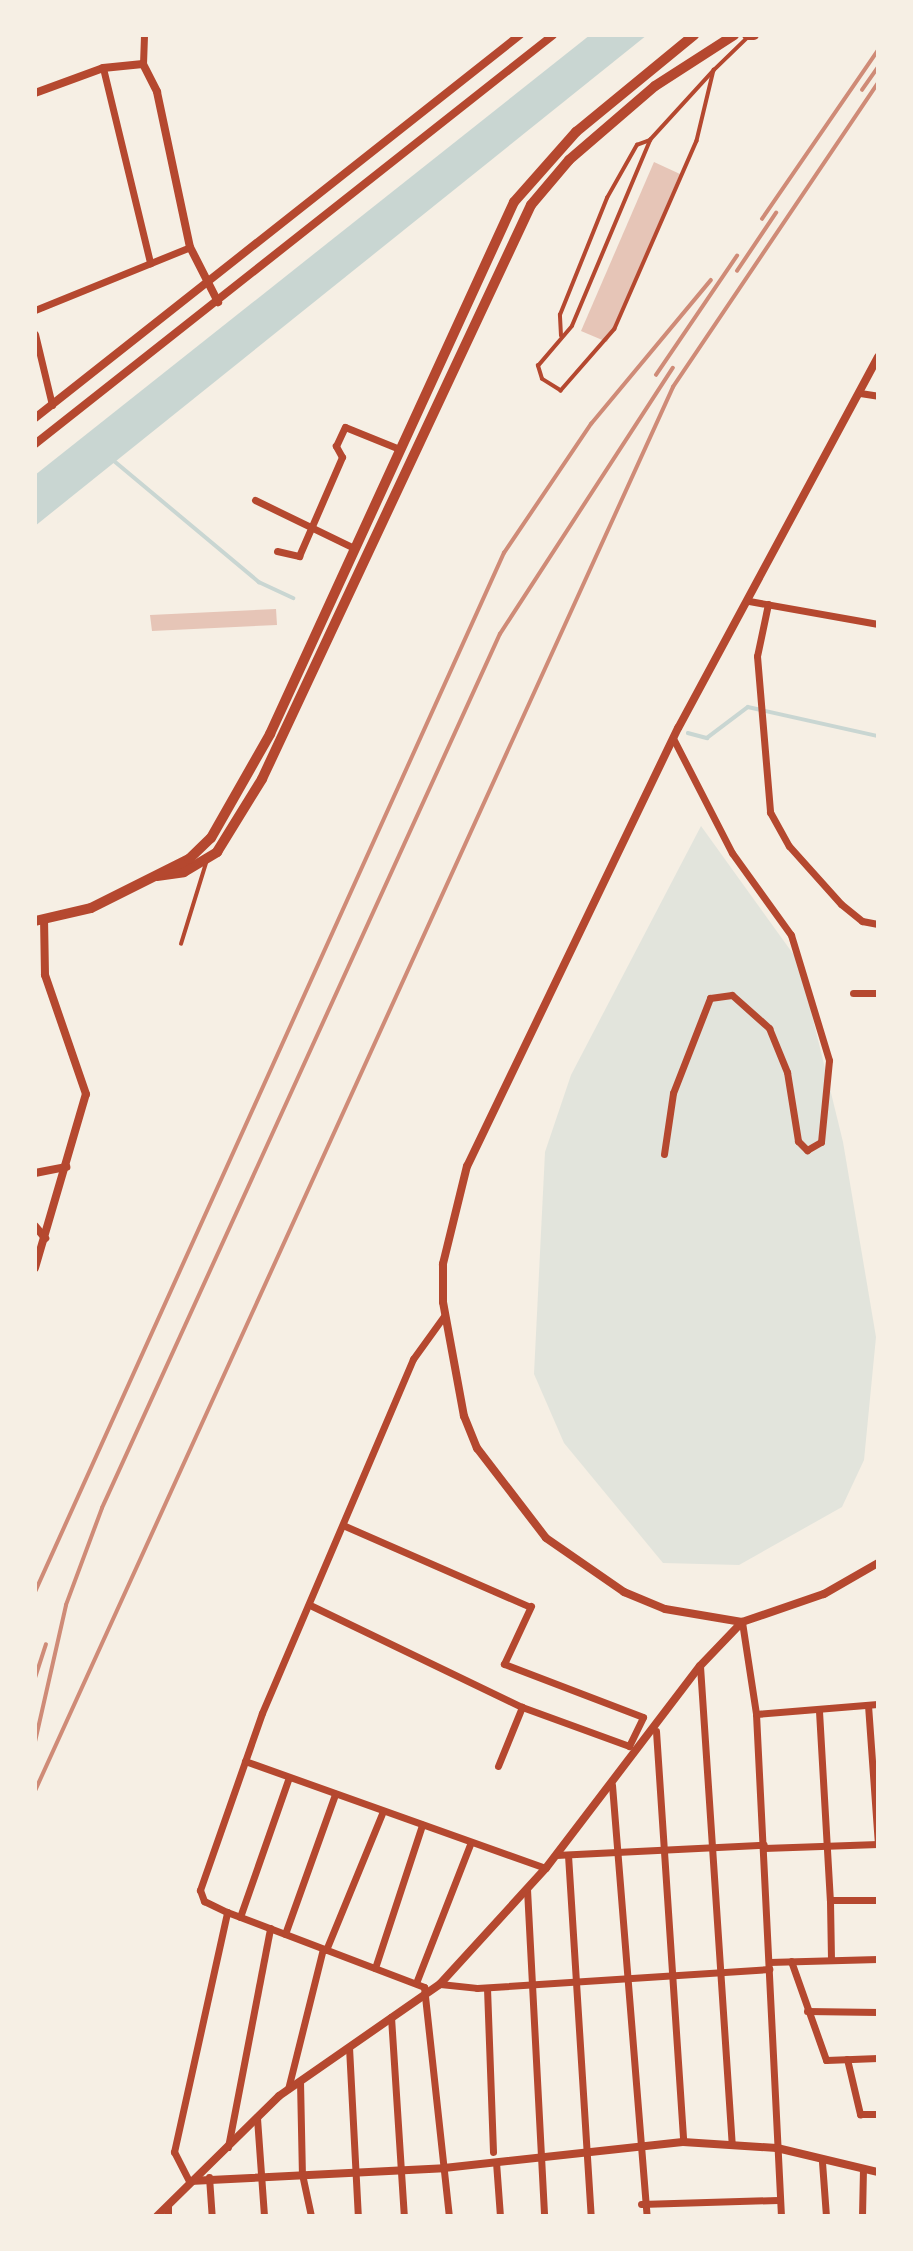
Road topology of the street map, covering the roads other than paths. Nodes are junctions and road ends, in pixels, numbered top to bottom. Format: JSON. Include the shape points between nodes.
{"nodes":[{"id":1,"x":144,"y":35,"type":"edge"},
{"id":2,"x":520,"y":35,"type":"edge"},
{"id":3,"x":553,"y":35,"type":"edge"},
{"id":4,"x":694,"y":35,"type":"edge"},
{"id":5,"x":734,"y":35,"type":"edge"},
{"id":6,"x":750,"y":35,"type":"edge"},
{"id":7,"x":143,"y":64,"type":"junction"},
{"id":8,"x":103,"y":68,"type":"junction"},
{"id":9,"x":714,"y":70,"type":"junction"},
{"id":10,"x":35,"y":93,"type":"edge"},
{"id":11,"x":650,"y":140,"type":"junction"},
{"id":12,"x":190,"y":247,"type":"junction"},
{"id":13,"x":150,"y":263,"type":"junction"},
{"id":14,"x":206,"y":282,"type":"junction"},
{"id":15,"x":218,"y":302,"type":"junction"},
{"id":16,"x":35,"y":310,"type":"edge"},
{"id":17,"x":35,"y":334,"type":"edge"},
{"id":18,"x":561,"y":336,"type":"junction"},
{"id":19,"x":878,"y":356,"type":"edge"},
{"id":20,"x":860,"y":393,"type":"junction"},
{"id":21,"x":878,"y":396,"type":"edge"},
{"id":22,"x":51,"y":405,"type":"junction"},
{"id":23,"x":35,"y":418,"type":"edge"},
{"id":24,"x":35,"y":444,"type":"edge"},
{"id":25,"x":397,"y":448,"type":"junction"},
{"id":26,"x":255,"y":500,"type":"dead end"},
{"id":27,"x":312,"y":528,"type":"junction"},
{"id":28,"x":352,"y":547,"type":"junction"},
{"id":29,"x":277,"y":551,"type":"dead end"},
{"id":30,"x":749,"y":601,"type":"junction"},
{"id":31,"x":768,"y":604,"type":"junction"},
{"id":32,"x":878,"y":624,"type":"edge"},
{"id":33,"x":673,"y":738,"type":"junction"},
{"id":34,"x":206,"y":861,"type":"junction"},
{"id":35,"x":155,"y":877,"type":"junction"},
{"id":36,"x":40,"y":920,"type":"edge"},
{"id":37,"x":878,"y":924,"type":"edge"},
{"id":38,"x":181,"y":944,"type":"dead end"},
{"id":39,"x":852,"y":993,"type":"dead end"},
{"id":40,"x":878,"y":993,"type":"edge"},
{"id":41,"x":664,"y":1154,"type":"dead end"},
{"id":42,"x":66,"y":1167,"type":"junction"},
{"id":43,"x":35,"y":1173,"type":"edge"},
{"id":44,"x":35,"y":1226,"type":"edge"},
{"id":45,"x":45,"y":1238,"type":"junction"},
{"id":46,"x":35,"y":1268,"type":"edge"},
{"id":47,"x":444,"y":1317,"type":"junction"},
{"id":48,"x":345,"y":1526,"type":"junction"},
{"id":49,"x":878,"y":1563,"type":"edge"},
{"id":50,"x":312,"y":1606,"type":"junction"},
{"id":51,"x":742,"y":1622,"type":"junction"},
{"id":52,"x":700,"y":1666,"type":"junction"},
{"id":53,"x":878,"y":1704,"type":"edge"},
{"id":54,"x":869,"y":1705,"type":"junction"},
{"id":55,"x":522,"y":1707,"type":"junction"},
{"id":56,"x":819,"y":1711,"type":"junction"},
{"id":57,"x":756,"y":1714,"type":"junction"},
{"id":58,"x":656,"y":1731,"type":"junction"},
{"id":59,"x":245,"y":1762,"type":"junction"},
{"id":60,"x":498,"y":1766,"type":"dead end"},
{"id":61,"x":289,"y":1777,"type":"junction"},
{"id":62,"x":612,"y":1785,"type":"junction"},
{"id":63,"x":335,"y":1794,"type":"junction"},
{"id":64,"x":383,"y":1811,"type":"junction"},
{"id":65,"x":422,"y":1825,"type":"junction"},
{"id":66,"x":471,"y":1842,"type":"junction"},
{"id":67,"x":878,"y":1844,"type":"edge"},
{"id":68,"x":764,"y":1847,"type":"junction"},
{"id":69,"x":823,"y":1848,"type":"junction"},
{"id":70,"x":712,"y":1849,"type":"junction"},
{"id":71,"x":663,"y":1852,"type":"junction"},
{"id":72,"x":618,"y":1854,"type":"junction"},
{"id":73,"x":556,"y":1855,"type":"junction"},
{"id":74,"x":568,"y":1855,"type":"junction"},
{"id":75,"x":546,"y":1868,"type":"junction"},
{"id":76,"x":527,"y":1889,"type":"junction"},
{"id":77,"x":830,"y":1900,"type":"junction"},
{"id":78,"x":878,"y":1900,"type":"edge"},
{"id":79,"x":227,"y":1913,"type":"junction"},
{"id":80,"x":240,"y":1917,"type":"junction"},
{"id":81,"x":270,"y":1928,"type":"junction"},
{"id":82,"x":285,"y":1934,"type":"junction"},
{"id":83,"x":325,"y":1950,"type":"junction"},
{"id":84,"x":831,"y":1959,"type":"junction"},
{"id":85,"x":878,"y":1959,"type":"edge"},
{"id":86,"x":791,"y":1961,"type":"junction"},
{"id":87,"x":769,"y":1966,"type":"junction"},
{"id":88,"x":375,"y":1968,"type":"junction"},
{"id":89,"x":719,"y":1973,"type":"junction"},
{"id":90,"x":671,"y":1977,"type":"junction"},
{"id":91,"x":627,"y":1979,"type":"junction"},
{"id":92,"x":578,"y":1982,"type":"junction"},
{"id":93,"x":416,"y":1983,"type":"junction"},
{"id":94,"x":439,"y":1984,"type":"junction"},
{"id":95,"x":533,"y":1985,"type":"junction"},
{"id":96,"x":488,"y":1988,"type":"junction"},
{"id":97,"x":427,"y":1992,"type":"junction"},
{"id":98,"x":807,"y":2011,"type":"junction"},
{"id":99,"x":878,"y":2012,"type":"edge"},
{"id":100,"x":390,"y":2017,"type":"junction"},
{"id":101,"x":349,"y":2048,"type":"junction"},
{"id":102,"x":878,"y":2058,"type":"edge"},
{"id":103,"x":847,"y":2059,"type":"junction"},
{"id":104,"x":300,"y":2081,"type":"junction"},
{"id":105,"x":288,"y":2090,"type":"junction"},
{"id":106,"x":878,"y":2114,"type":"edge"},
{"id":107,"x":257,"y":2118,"type":"junction"},
{"id":108,"x":683,"y":2142,"type":"junction"},
{"id":109,"x":636,"y":2143,"type":"junction"},
{"id":110,"x":732,"y":2145,"type":"junction"},
{"id":111,"x":228,"y":2148,"type":"junction"},
{"id":112,"x":587,"y":2148,"type":"junction"},
{"id":113,"x":777,"y":2148,"type":"junction"},
{"id":114,"x":493,"y":2152,"type":"dead end"},
{"id":115,"x":540,"y":2157,"type":"junction"},
{"id":116,"x":496,"y":2162,"type":"junction"},
{"id":117,"x":822,"y":2162,"type":"junction"},
{"id":118,"x":444,"y":2168,"type":"junction"},
{"id":119,"x":863,"y":2169,"type":"junction"},
{"id":120,"x":402,"y":2170,"type":"junction"},
{"id":121,"x":355,"y":2172,"type":"junction"},
{"id":122,"x":878,"y":2172,"type":"edge"},
{"id":123,"x":302,"y":2174,"type":"junction"},
{"id":124,"x":259,"y":2175,"type":"junction"},
{"id":125,"x":209,"y":2177,"type":"junction"},
{"id":126,"x":189,"y":2181,"type":"junction"},
{"id":127,"x":778,"y":2200,"type":"junction"},
{"id":128,"x":641,"y":2204,"type":"junction"},
{"id":129,"x":168,"y":2205,"type":"junction"},
{"id":130,"x":157,"y":2216,"type":"edge"},
{"id":131,"x":168,"y":2216,"type":"edge"},
{"id":132,"x":212,"y":2216,"type":"edge"},
{"id":133,"x":264,"y":2216,"type":"edge"},
{"id":134,"x":311,"y":2216,"type":"edge"},
{"id":135,"x":358,"y":2216,"type":"edge"},
{"id":136,"x":404,"y":2216,"type":"edge"},
{"id":137,"x":449,"y":2216,"type":"edge"},
{"id":138,"x":500,"y":2216,"type":"edge"},
{"id":139,"x":544,"y":2216,"type":"edge"},
{"id":140,"x":591,"y":2216,"type":"edge"},
{"id":141,"x":647,"y":2216,"type":"edge"},
{"id":142,"x":781,"y":2216,"type":"edge"},
{"id":143,"x":826,"y":2216,"type":"edge"},
{"id":144,"x":862,"y":2216,"type":"edge"}],
"edges":[{"from":1,"to":7,"type":"street"},
{"from":2,"to":14,"type":"street"},
{"from":3,"to":15,"type":"street"},
{"from":4,"to":25,"type":"main road","via":[[576,132],[514,202]]},
{"from":5,"to":34,"type":"main road","via":[[655,86],[569,160],[519,223],[262,779],[226,841]]},
{"from":6,"to":9,"type":"lane"},
{"from":7,"to":8,"type":"street"},
{"from":7,"to":12,"type":"street","via":[[158,92]]},
{"from":8,"to":10,"type":"street"},
{"from":8,"to":13,"type":"street"},
{"from":9,"to":11,"type":"lane"},
{"from":9,"to":18,"type":"lane","via":[[697,141],[615,329],[561,391],[537,373]]},
{"from":11,"to":18,"type":"lane","via":[[572,326]]},
{"from":11,"to":18,"type":"lane","via":[[637,145],[607,198],[560,315]]},
{"from":12,"to":13,"type":"street"},
{"from":12,"to":14,"type":"street"},
{"from":13,"to":16,"type":"street"},
{"from":14,"to":15,"type":"street"},
{"from":14,"to":22,"type":"street"},
{"from":15,"to":24,"type":"street"},
{"from":17,"to":22,"type":"street"},
{"from":19,"to":20,"type":"street"},
{"from":20,"to":21,"type":"street"},
{"from":20,"to":30,"type":"street"},
{"from":22,"to":23,"type":"street"},
{"from":25,"to":27,"type":"street","via":[[345,427],[336,446],[342,457]]},
{"from":25,"to":28,"type":"main road"},
{"from":26,"to":27,"type":"street"},
{"from":27,"to":28,"type":"street"},
{"from":27,"to":29,"type":"street","via":[[297,558]]},
{"from":28,"to":35,"type":"main road","via":[[270,734],[211,838],[189,859]]},
{"from":30,"to":31,"type":"street"},
{"from":30,"to":33,"type":"street"},
{"from":31,"to":32,"type":"street"},
{"from":31,"to":37,"type":"street","via":[[757,656],[758,693],[762,771],[777,830],[841,905],[862,922]]},
{"from":33,"to":41,"type":"street","via":[[732,853],[790,935],[829,1060],[821,1142],[807,1150],[797,1141],[788,1072],[769,1028],[732,995],[710,998],[673,1093]]},
{"from":33,"to":47,"type":"street","via":[[467,1166],[443,1264]]},
{"from":34,"to":35,"type":"main road"},
{"from":34,"to":38,"type":"lane"},
{"from":35,"to":36,"type":"main road","via":[[91,908]]},
{"from":36,"to":42,"type":"street","via":[[45,975],[86,1094]]},
{"from":39,"to":40,"type":"street"},
{"from":42,"to":43,"type":"street"},
{"from":42,"to":45,"type":"street"},
{"from":44,"to":45,"type":"street"},
{"from":45,"to":46,"type":"street"},
{"from":47,"to":48,"type":"street","via":[[412,1359]]},
{"from":47,"to":51,"type":"street","via":[[477,1448],[547,1538],[624,1592],[665,1609]]},
{"from":48,"to":50,"type":"street"},
{"from":48,"to":55,"type":"street","via":[[531,1606],[504,1664],[643,1717],[629,1746]]},
{"from":49,"to":51,"type":"street","via":[[824,1594]]},
{"from":50,"to":55,"type":"street"},
{"from":50,"to":59,"type":"street"},
{"from":51,"to":52,"type":"street"},
{"from":51,"to":57,"type":"street"},
{"from":52,"to":58,"type":"street"},
{"from":52,"to":70,"type":"street"},
{"from":53,"to":54,"type":"street"},
{"from":54,"to":56,"type":"street"},
{"from":54,"to":67,"type":"street"},
{"from":55,"to":60,"type":"street"},
{"from":56,"to":57,"type":"street"},
{"from":56,"to":69,"type":"street"},
{"from":57,"to":68,"type":"street"},
{"from":58,"to":62,"type":"street"},
{"from":58,"to":71,"type":"street"},
{"from":59,"to":61,"type":"street"},
{"from":59,"to":79,"type":"street","via":[[200,1886],[204,1901]]},
{"from":61,"to":63,"type":"street"},
{"from":61,"to":80,"type":"street"},
{"from":62,"to":72,"type":"street"},
{"from":62,"to":73,"type":"street"},
{"from":63,"to":64,"type":"street"},
{"from":63,"to":82,"type":"street"},
{"from":64,"to":65,"type":"street"},
{"from":64,"to":83,"type":"street"},
{"from":65,"to":66,"type":"street"},
{"from":65,"to":88,"type":"street"},
{"from":66,"to":75,"type":"street"},
{"from":66,"to":93,"type":"street"},
{"from":67,"to":69,"type":"street"},
{"from":68,"to":69,"type":"street"},
{"from":68,"to":70,"type":"street"},
{"from":68,"to":87,"type":"street"},
{"from":69,"to":77,"type":"street"},
{"from":70,"to":71,"type":"street"},
{"from":70,"to":89,"type":"street"},
{"from":71,"to":72,"type":"street"},
{"from":71,"to":90,"type":"street"},
{"from":72,"to":74,"type":"street"},
{"from":72,"to":91,"type":"street"},
{"from":73,"to":74,"type":"street"},
{"from":73,"to":75,"type":"street"},
{"from":74,"to":92,"type":"street"},
{"from":75,"to":76,"type":"street"},
{"from":76,"to":94,"type":"street"},
{"from":76,"to":95,"type":"street"},
{"from":77,"to":78,"type":"street"},
{"from":77,"to":84,"type":"street"},
{"from":79,"to":80,"type":"street"},
{"from":79,"to":126,"type":"street","via":[[174,2152]]},
{"from":80,"to":81,"type":"street"},
{"from":81,"to":82,"type":"street"},
{"from":81,"to":111,"type":"street"},
{"from":82,"to":83,"type":"street"},
{"from":83,"to":88,"type":"street"},
{"from":83,"to":105,"type":"street"},
{"from":84,"to":85,"type":"street"},
{"from":84,"to":86,"type":"street"},
{"from":86,"to":87,"type":"street"},
{"from":86,"to":98,"type":"street"},
{"from":87,"to":89,"type":"street"},
{"from":87,"to":113,"type":"street"},
{"from":88,"to":93,"type":"street"},
{"from":89,"to":90,"type":"street"},
{"from":89,"to":110,"type":"street"},
{"from":90,"to":91,"type":"street"},
{"from":90,"to":108,"type":"street"},
{"from":91,"to":92,"type":"street"},
{"from":91,"to":109,"type":"street"},
{"from":92,"to":95,"type":"street"},
{"from":92,"to":112,"type":"street"},
{"from":93,"to":97,"type":"street"},
{"from":94,"to":96,"type":"street"},
{"from":94,"to":97,"type":"street"},
{"from":95,"to":96,"type":"street"},
{"from":95,"to":115,"type":"street"},
{"from":96,"to":114,"type":"street"},
{"from":97,"to":100,"type":"street"},
{"from":97,"to":118,"type":"street"},
{"from":98,"to":99,"type":"street"},
{"from":98,"to":103,"type":"street","via":[[826,2060]]},
{"from":100,"to":101,"type":"street"},
{"from":100,"to":120,"type":"street"},
{"from":101,"to":104,"type":"street"},
{"from":101,"to":121,"type":"street"},
{"from":102,"to":103,"type":"street"},
{"from":103,"to":106,"type":"street","via":[[860,2114]]},
{"from":104,"to":105,"type":"street"},
{"from":104,"to":123,"type":"street"},
{"from":105,"to":107,"type":"street"},
{"from":107,"to":111,"type":"street"},
{"from":107,"to":124,"type":"street"},
{"from":108,"to":109,"type":"street"},
{"from":108,"to":110,"type":"street"},
{"from":109,"to":112,"type":"street"},
{"from":109,"to":128,"type":"street"},
{"from":110,"to":113,"type":"street"},
{"from":111,"to":126,"type":"street"},
{"from":112,"to":115,"type":"street"},
{"from":112,"to":140,"type":"street"},
{"from":113,"to":117,"type":"street"},
{"from":113,"to":127,"type":"street"},
{"from":115,"to":116,"type":"street"},
{"from":115,"to":139,"type":"street"},
{"from":116,"to":118,"type":"street"},
{"from":116,"to":138,"type":"street"},
{"from":117,"to":119,"type":"street"},
{"from":117,"to":143,"type":"street"},
{"from":118,"to":120,"type":"street"},
{"from":118,"to":137,"type":"street"},
{"from":119,"to":122,"type":"street"},
{"from":119,"to":144,"type":"street"},
{"from":120,"to":121,"type":"street"},
{"from":120,"to":136,"type":"street"},
{"from":121,"to":123,"type":"street"},
{"from":121,"to":135,"type":"street"},
{"from":123,"to":124,"type":"street"},
{"from":123,"to":134,"type":"street"},
{"from":124,"to":125,"type":"street"},
{"from":124,"to":133,"type":"street"},
{"from":125,"to":126,"type":"street"},
{"from":125,"to":132,"type":"street"},
{"from":126,"to":129,"type":"street"},
{"from":127,"to":128,"type":"street"},
{"from":127,"to":142,"type":"street"},
{"from":128,"to":141,"type":"street"},
{"from":129,"to":130,"type":"street"},
{"from":129,"to":131,"type":"street"}]}
